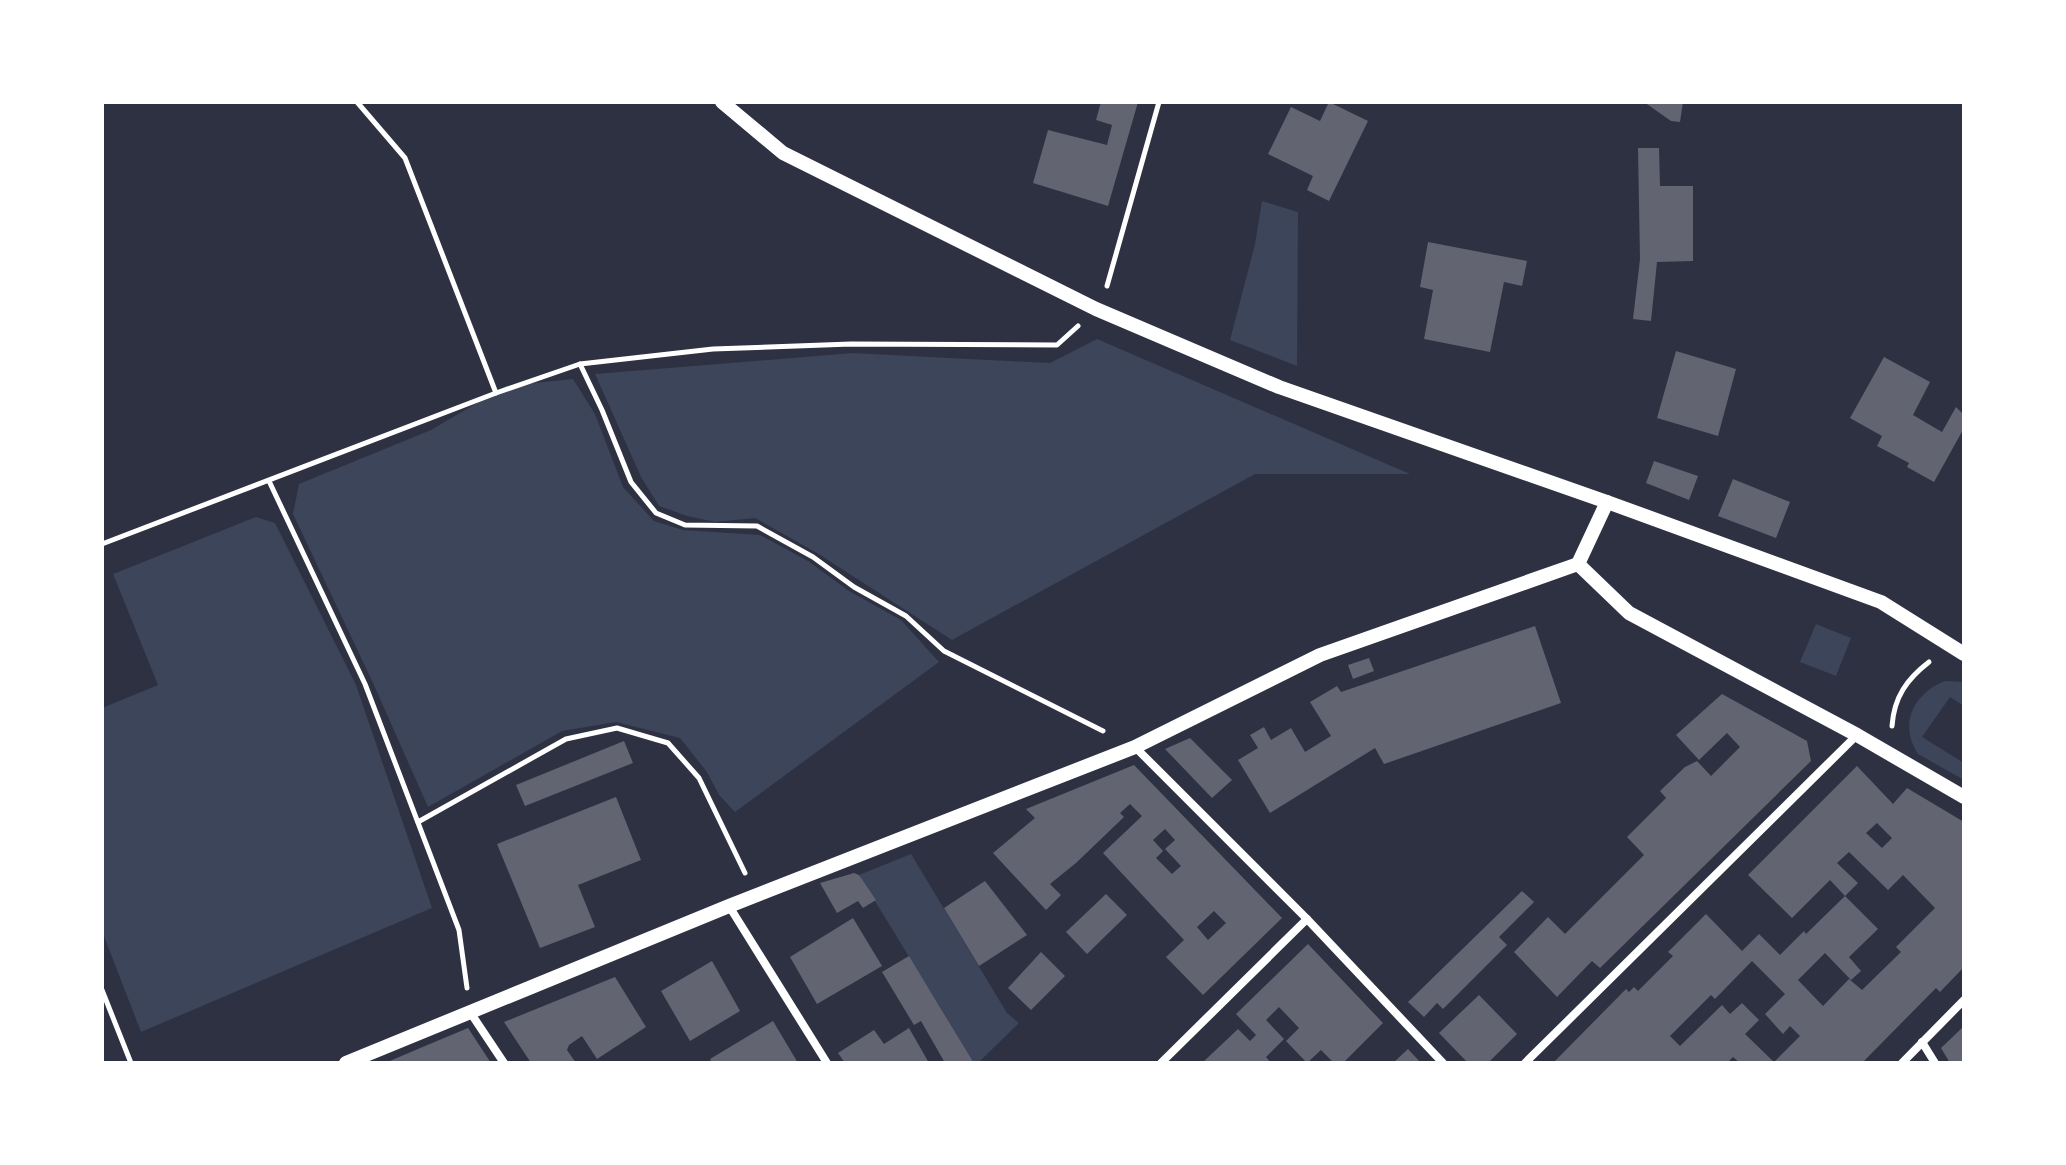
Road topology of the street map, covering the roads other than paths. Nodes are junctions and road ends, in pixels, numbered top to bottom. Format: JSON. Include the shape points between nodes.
{"nodes":[{"id":1,"x":722,"y":102,"type":"edge"},
{"id":2,"x":1607,"y":502,"type":"junction"},
{"id":3,"x":1578,"y":564,"type":"junction"},
{"id":4,"x":1964,"y":654,"type":"edge"},
{"id":5,"x":1857,"y":735,"type":"junction"},
{"id":6,"x":1135,"y":747,"type":"junction"},
{"id":7,"x":1964,"y":797,"type":"edge"},
{"id":8,"x":729,"y":906,"type":"junction"},
{"id":9,"x":1307,"y":919,"type":"junction"},
{"id":10,"x":1964,"y":1000,"type":"edge"},
{"id":11,"x":470,"y":1012,"type":"junction"},
{"id":12,"x":1922,"y":1042,"type":"junction"},
{"id":13,"x":346,"y":1063,"type":"edge"},
{"id":14,"x":504,"y":1063,"type":"edge"},
{"id":15,"x":827,"y":1063,"type":"edge"},
{"id":16,"x":1161,"y":1063,"type":"edge"},
{"id":17,"x":1443,"y":1063,"type":"edge"},
{"id":18,"x":1525,"y":1063,"type":"edge"},
{"id":19,"x":1902,"y":1063,"type":"edge"},
{"id":20,"x":1935,"y":1063,"type":"edge"}],
"edges":[{"from":1,"to":2,"type":"street","via":[[783,153],[1096,309],[1279,387]]},
{"from":2,"to":3,"type":"street"},
{"from":2,"to":4,"type":"street","via":[[1881,602]]},
{"from":3,"to":5,"type":"street","via":[[1629,613]]},
{"from":3,"to":6,"type":"street","via":[[1320,655]]},
{"from":5,"to":7,"type":"street"},
{"from":5,"to":18,"type":"street"},
{"from":6,"to":8,"type":"street"},
{"from":6,"to":9,"type":"street"},
{"from":8,"to":11,"type":"street"},
{"from":8,"to":15,"type":"street"},
{"from":9,"to":16,"type":"street"},
{"from":9,"to":17,"type":"street"},
{"from":10,"to":12,"type":"street"},
{"from":11,"to":13,"type":"street"},
{"from":11,"to":14,"type":"street"},
{"from":12,"to":19,"type":"street"},
{"from":12,"to":20,"type":"street"}]}
